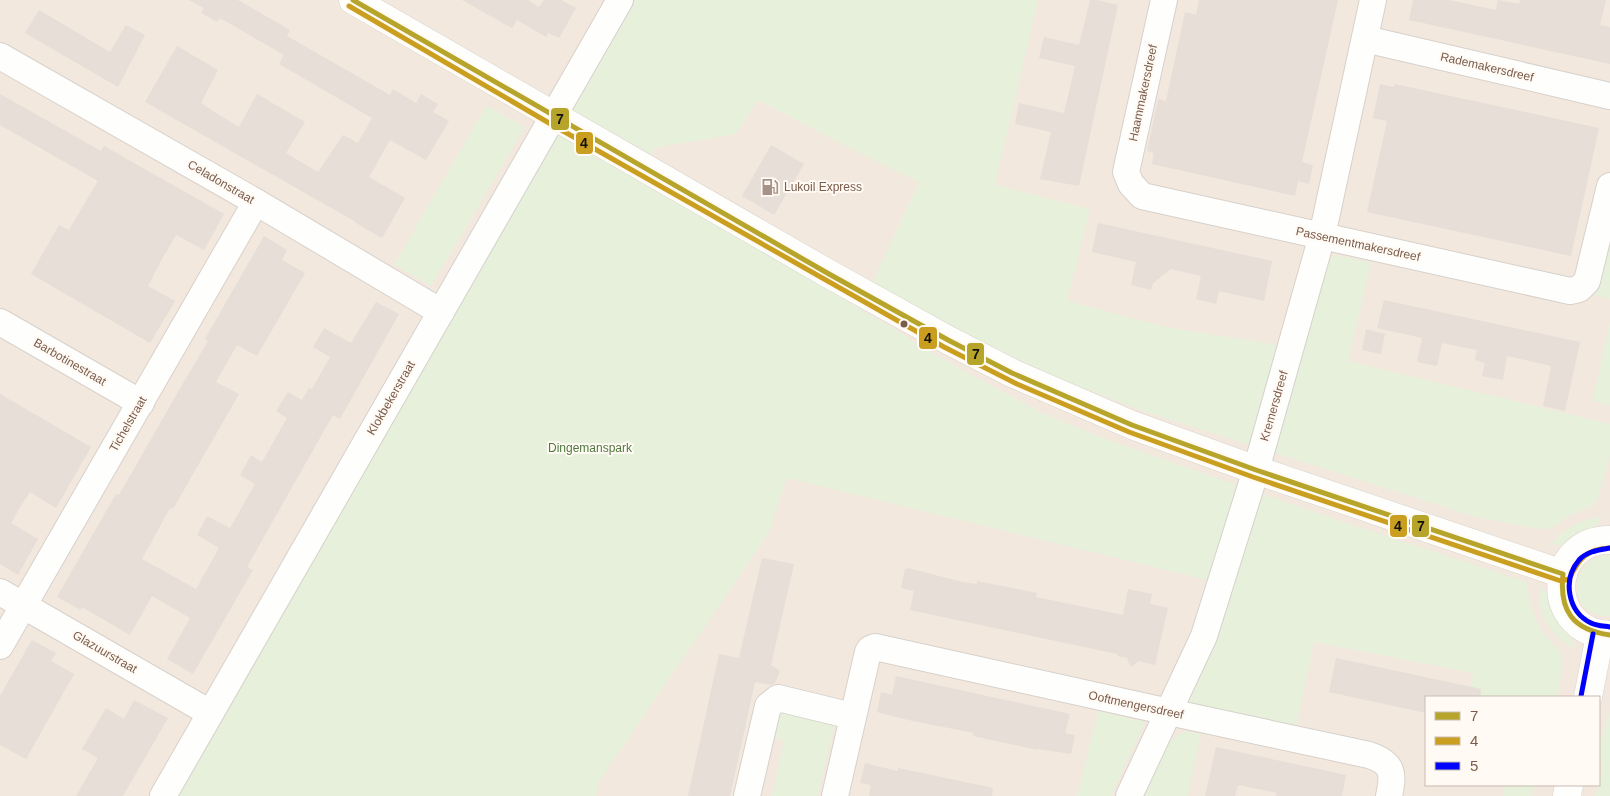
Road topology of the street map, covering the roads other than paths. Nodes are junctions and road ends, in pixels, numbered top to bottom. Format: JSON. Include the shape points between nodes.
{"nodes":[{"id":1,"x":354,"y":0,"type":"edge"},
{"id":2,"x":620,"y":0,"type":"edge"},
{"id":3,"x":1164,"y":0,"type":"edge"},
{"id":4,"x":1373,"y":0,"type":"edge"},
{"id":5,"x":1365,"y":39,"type":"junction"},
{"id":6,"x":0,"y":56,"type":"edge"},
{"id":7,"x":1610,"y":96,"type":"edge"},
{"id":8,"x":553,"y":116,"type":"junction"},
{"id":9,"x":1131,"y":184,"type":"joint"},
{"id":10,"x":1610,"y":186,"type":"edge"},
{"id":11,"x":256,"y":202,"type":"junction"},
{"id":12,"x":1322,"y":236,"type":"junction"},
{"id":13,"x":441,"y":312,"type":"junction"},
{"id":14,"x":0,"y":322,"type":"edge"},
{"id":15,"x":141,"y":402,"type":"junction"},
{"id":16,"x":1256,"y":470,"type":"junction"},
{"id":17,"x":1610,"y":540,"type":"edge"},
{"id":18,"x":1563,"y":574,"type":"junction"},
{"id":19,"x":0,"y":592,"type":"edge"},
{"id":20,"x":24,"y":605,"type":"junction"},
{"id":21,"x":1605,"y":635,"type":"edge"},
{"id":22,"x":0,"y":646,"type":"edge"},
{"id":23,"x":1588,"y":696,"type":"edge"},
{"id":24,"x":1169,"y":712,"type":"junction"},
{"id":25,"x":210,"y":713,"type":"junction"},
{"id":26,"x":852,"y":716,"type":"junction"},
{"id":27,"x":1390,"y":784,"type":"edge"},
{"id":28,"x":163,"y":796,"type":"edge"},
{"id":29,"x":747,"y":796,"type":"edge"},
{"id":30,"x":835,"y":796,"type":"edge"},
{"id":31,"x":1129,"y":796,"type":"edge"}],
"edges":[{"from":1,"to":8,"type":"street"},
{"from":2,"to":8,"type":"street","name":"Klokbekerstraat"},
{"from":3,"to":9,"type":"street","name":"Haammakersdreef","via":[[1126,172]]},
{"from":4,"to":5,"type":"street","name":"Kremersdreef"},
{"from":5,"to":7,"type":"street","name":"Rademakersdreef"},
{"from":5,"to":12,"type":"street","name":"Kremersdreef"},
{"from":6,"to":11,"type":"street","name":"Celadonstraat"},
{"from":8,"to":13,"type":"street","name":"Klokbekerstraat"},
{"from":8,"to":16,"type":"street","via":[[851,286],[1020,377],[1132,425]]},
{"from":9,"to":12,"type":"street","name":"Passementmakersdreef","via":[[1142,196]]},
{"from":10,"to":12,"type":"street","name":"Passementmakersdreef","via":[[1587,281],[1579,289],[1570,291]]},
{"from":11,"to":13,"type":"street","name":"Celadonstraat"},
{"from":11,"to":15,"type":"street","name":"Tichelstraat"},
{"from":12,"to":16,"type":"street","name":"Kremersdreef"},
{"from":13,"to":25,"type":"street","name":"Klokbekerstraat"},
{"from":14,"to":15,"type":"street","name":"Barbotinestraat"},
{"from":15,"to":20,"type":"street","name":"Tichelstraat"},
{"from":16,"to":18,"type":"street"},
{"from":16,"to":24,"type":"street","name":"Kremersdreef","via":[[1204,636]]},
{"from":17,"to":18,"type":"street","via":[[1593,543],[1580,550]]},
{"from":18,"to":21,"type":"street","via":[[1562,600],[1570,616],[1582,628]]},
{"from":19,"to":20,"type":"street","name":"Glazuurstraat"},
{"from":20,"to":22,"type":"street","name":"Tichelstraat"},
{"from":20,"to":25,"type":"street","name":"Glazuurstraat"},
{"from":21,"to":23,"type":"street"},
{"from":24,"to":26,"type":"street","name":"Ooftmengersdreef","via":[[875,647],[868,652]]},
{"from":24,"to":27,"type":"street","name":"Ooftmengersdreef","via":[[1382,759]]},
{"from":24,"to":31,"type":"street","name":"Kremersdreef"},
{"from":25,"to":28,"type":"street","name":"Klokbekerstraat"},
{"from":26,"to":29,"type":"street","via":[[778,698],[768,706]]},
{"from":26,"to":30,"type":"street"}]}
